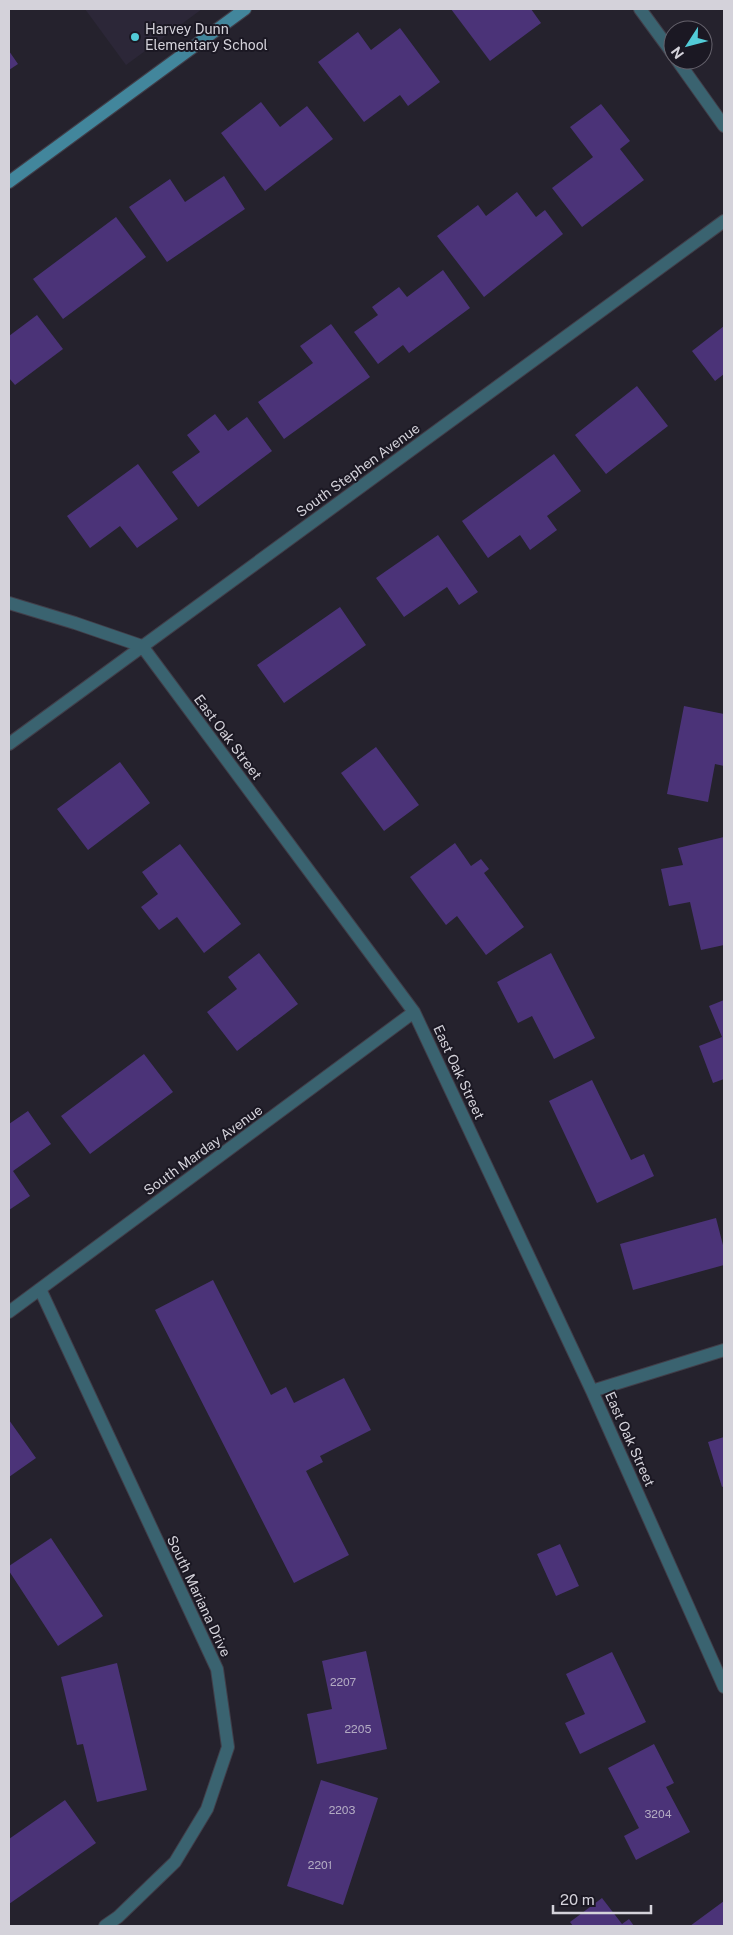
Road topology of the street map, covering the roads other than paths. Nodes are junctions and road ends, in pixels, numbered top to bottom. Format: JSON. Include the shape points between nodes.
{"nodes":[{"id":1,"x":244,"y":9,"type":"edge"},
{"id":2,"x":640,"y":9,"type":"edge"},
{"id":3,"x":663,"y":40,"type":"edge"},
{"id":4,"x":684,"y":70,"type":"edge"},
{"id":5,"x":724,"y":126,"type":"edge"},
{"id":6,"x":9,"y":182,"type":"edge"},
{"id":7,"x":724,"y":221,"type":"edge"},
{"id":8,"x":9,"y":603,"type":"edge"},
{"id":9,"x":142,"y":646,"type":"junction"},
{"id":10,"x":9,"y":744,"type":"edge"},
{"id":11,"x":414,"y":1012,"type":"junction"},
{"id":12,"x":40,"y":1289,"type":"junction"},
{"id":13,"x":9,"y":1312,"type":"edge"},
{"id":14,"x":724,"y":1350,"type":"edge"},
{"id":15,"x":592,"y":1390,"type":"junction"},
{"id":16,"x":724,"y":1686,"type":"edge"},
{"id":17,"x":105,"y":1926,"type":"edge"}],
"edges":[{"from":1,"to":6,"type":"street"},
{"from":2,"to":3,"type":"street"},
{"from":4,"to":5,"type":"street"},
{"from":7,"to":9,"type":"street","name":"South Stephen Avenue"},
{"from":8,"to":9,"type":"street"},
{"from":9,"to":10,"type":"street","name":"South Stephen Avenue"},
{"from":9,"to":11,"type":"street","name":"East Oak Street"},
{"from":11,"to":12,"type":"street","name":"South Marday Avenue"},
{"from":11,"to":15,"type":"street","name":"East Oak Street"},
{"from":12,"to":13,"type":"street","name":"South Marday Avenue"},
{"from":12,"to":17,"type":"street","name":"South Mariana Drive","via":[[217,1669],[228,1747],[207,1809],[175,1862]]},
{"from":14,"to":15,"type":"street"},
{"from":15,"to":16,"type":"street","name":"East Oak Street"}]}
